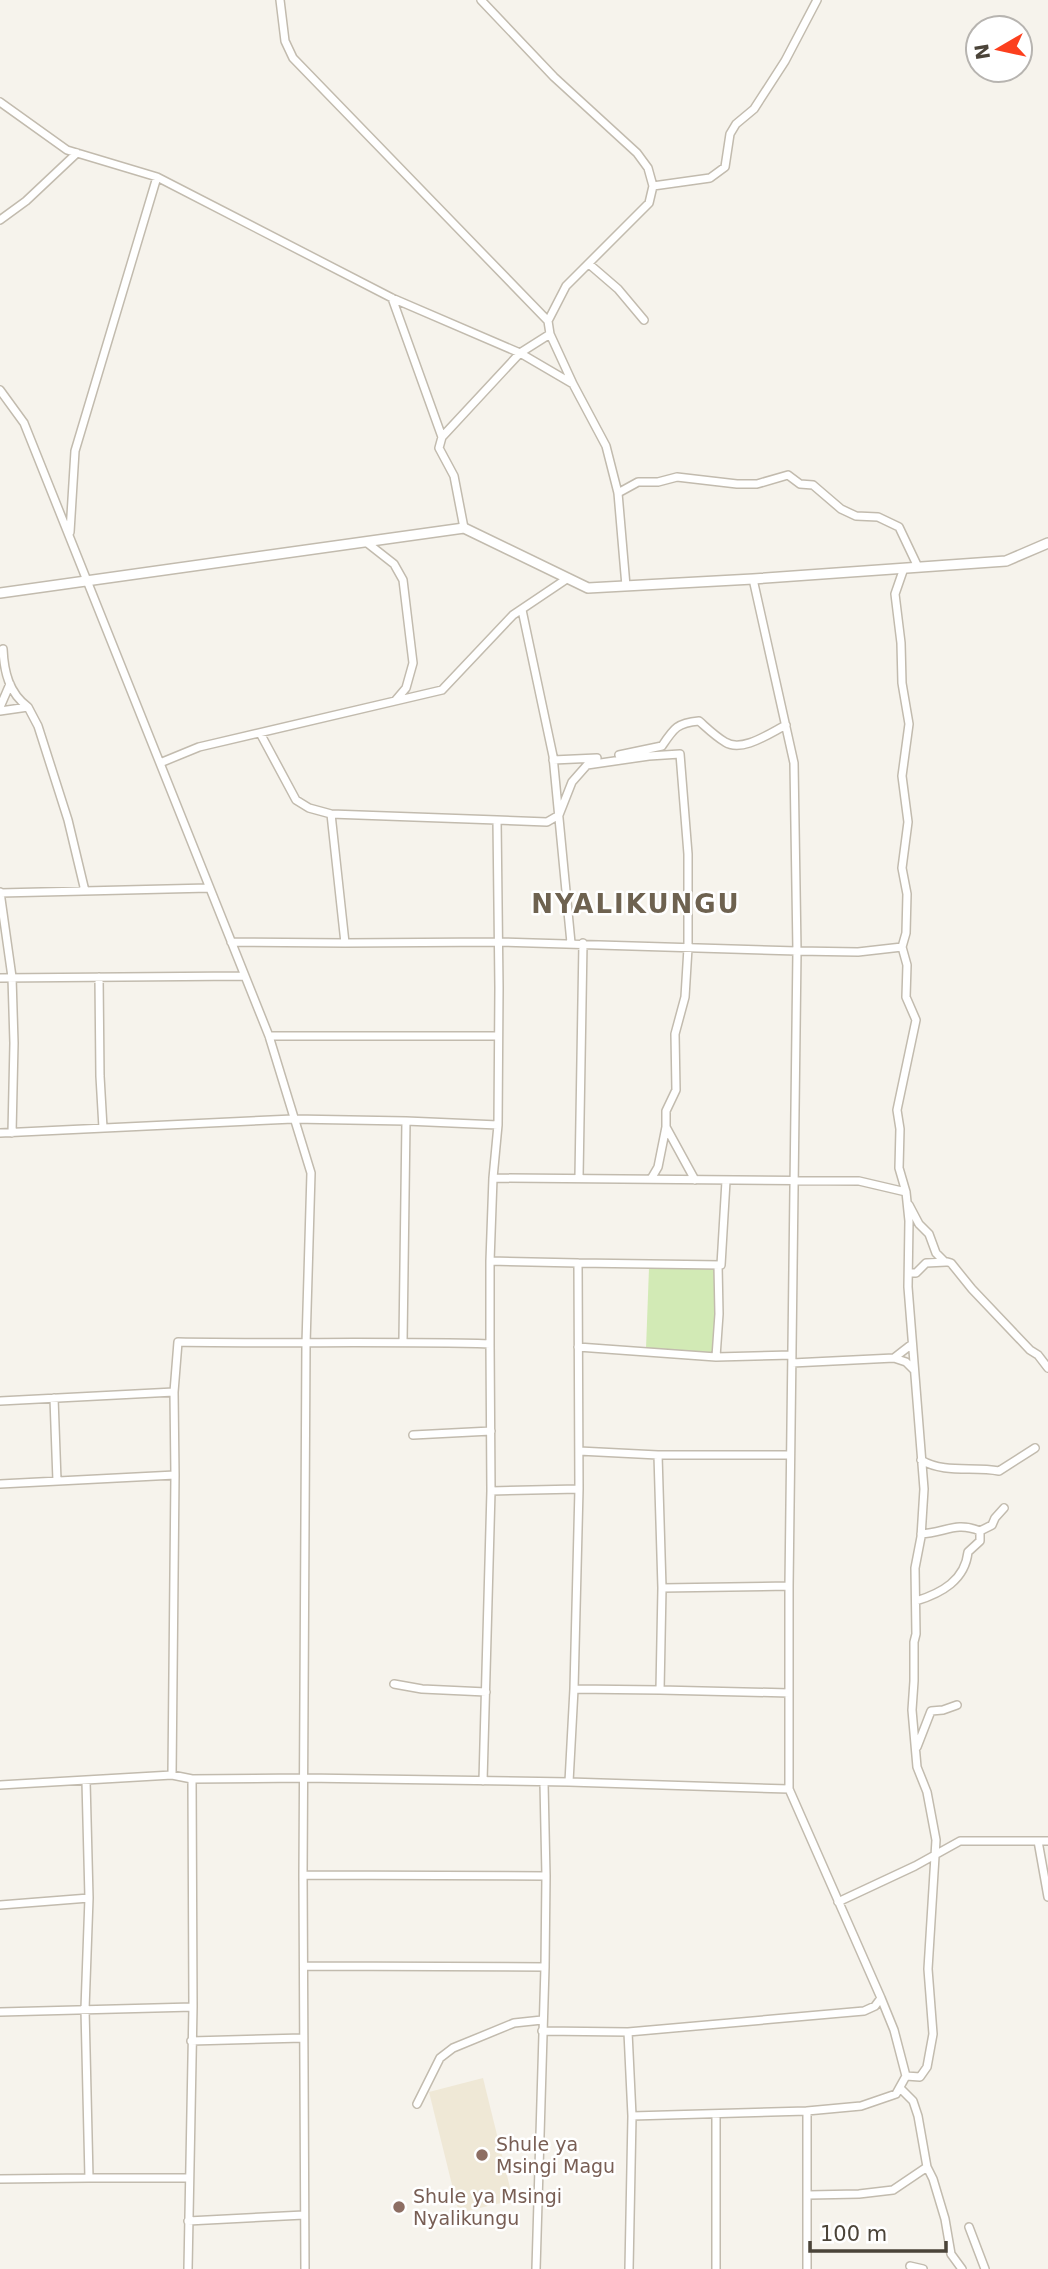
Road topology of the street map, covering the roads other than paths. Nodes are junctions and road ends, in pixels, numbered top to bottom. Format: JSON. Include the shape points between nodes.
{"nodes":[{"id":1,"x":280,"y":0,"type":"edge"},
{"id":2,"x":481,"y":0,"type":"edge"},
{"id":3,"x":817,"y":0,"type":"edge"},
{"id":4,"x":0,"y":102,"type":"edge"},
{"id":5,"x":77,"y":153,"type":"junction"},
{"id":6,"x":157,"y":177,"type":"junction"},
{"id":7,"x":653,"y":186,"type":"junction"},
{"id":8,"x":0,"y":220,"type":"edge"},
{"id":9,"x":589,"y":264,"type":"junction"},
{"id":10,"x":392,"y":298,"type":"junction"},
{"id":11,"x":644,"y":320,"type":"dead end"},
{"id":12,"x":548,"y":321,"type":"junction"},
{"id":13,"x":550,"y":334,"type":"junction"},
{"id":14,"x":520,"y":353,"type":"junction"},
{"id":15,"x":573,"y":384,"type":"junction"},
{"id":16,"x":0,"y":390,"type":"edge"},
{"id":17,"x":442,"y":437,"type":"junction"},
{"id":18,"x":618,"y":494,"type":"junction"},
{"id":19,"x":464,"y":528,"type":"junction"},
{"id":20,"x":69,"y":537,"type":"junction"},
{"id":21,"x":366,"y":542,"type":"junction"},
{"id":22,"x":1048,"y":543,"type":"edge"},
{"id":23,"x":918,"y":567,"type":"junction"},
{"id":24,"x":904,"y":568,"type":"junction"},
{"id":25,"x":568,"y":578,"type":"junction"},
{"id":26,"x":754,"y":579,"type":"junction"},
{"id":27,"x":88,"y":582,"type":"junction"},
{"id":28,"x":626,"y":586,"type":"junction"},
{"id":29,"x":0,"y":593,"type":"edge"},
{"id":30,"x":522,"y":610,"type":"junction"},
{"id":31,"x":3,"y":649,"type":"dead end"},
{"id":32,"x":10,"y":684,"type":"junction"},
{"id":33,"x":394,"y":702,"type":"junction"},
{"id":34,"x":28,"y":707,"type":"junction"},
{"id":35,"x":0,"y":708,"type":"edge"},
{"id":36,"x":786,"y":725,"type":"junction"},
{"id":37,"x":260,"y":733,"type":"junction"},
{"id":38,"x":553,"y":760,"type":"junction"},
{"id":39,"x":160,"y":763,"type":"junction"},
{"id":40,"x":331,"y":814,"type":"junction"},
{"id":41,"x":558,"y":815,"type":"junction"},
{"id":42,"x":497,"y":820,"type":"junction"},
{"id":43,"x":209,"y":888,"type":"junction"},
{"id":44,"x":85,"y":891,"type":"junction"},
{"id":45,"x":0,"y":893,"type":"edge"},
{"id":46,"x":230,"y":942,"type":"junction"},
{"id":47,"x":499,"y":942,"type":"junction"},
{"id":48,"x":345,"y":943,"type":"junction"},
{"id":49,"x":571,"y":943,"type":"junction"},
{"id":50,"x":583,"y":943,"type":"junction"},
{"id":51,"x":902,"y":947,"type":"junction"},
{"id":52,"x":688,"y":948,"type":"junction"},
{"id":53,"x":797,"y":951,"type":"junction"},
{"id":54,"x":99,"y":976,"type":"junction"},
{"id":55,"x":244,"y":976,"type":"junction"},
{"id":56,"x":12,"y":977,"type":"junction"},
{"id":57,"x":0,"y":978,"type":"edge"},
{"id":58,"x":269,"y":1036,"type":"junction"},
{"id":59,"x":497,"y":1036,"type":"junction"},
{"id":60,"x":293,"y":1119,"type":"junction"},
{"id":61,"x":406,"y":1121,"type":"junction"},
{"id":62,"x":498,"y":1125,"type":"junction"},
{"id":63,"x":666,"y":1127,"type":"junction"},
{"id":64,"x":103,"y":1128,"type":"junction"},
{"id":65,"x":0,"y":1133,"type":"edge"},
{"id":66,"x":12,"y":1133,"type":"junction"},
{"id":67,"x":579,"y":1177,"type":"junction"},
{"id":68,"x":493,"y":1178,"type":"junction"},
{"id":69,"x":652,"y":1179,"type":"junction"},
{"id":70,"x":695,"y":1180,"type":"junction"},
{"id":71,"x":726,"y":1181,"type":"junction"},
{"id":72,"x":795,"y":1181,"type":"junction"},
{"id":73,"x":906,"y":1192,"type":"junction"},
{"id":74,"x":907,"y":1202,"type":"junction"},
{"id":75,"x":490,"y":1261,"type":"junction"},
{"id":76,"x":947,"y":1262,"type":"junction"},
{"id":77,"x":578,"y":1263,"type":"junction"},
{"id":78,"x":718,"y":1265,"type":"junction"},
{"id":79,"x":909,"y":1273,"type":"junction"},
{"id":80,"x":403,"y":1341,"type":"junction"},
{"id":81,"x":306,"y":1344,"type":"junction"},
{"id":82,"x":490,"y":1344,"type":"junction"},
{"id":83,"x":912,"y":1344,"type":"junction"},
{"id":84,"x":578,"y":1347,"type":"junction"},
{"id":85,"x":716,"y":1357,"type":"junction"},
{"id":86,"x":792,"y":1359,"type":"junction"},
{"id":87,"x":894,"y":1359,"type":"junction"},
{"id":88,"x":1048,"y":1368,"type":"edge"},
{"id":89,"x":914,"y":1371,"type":"junction"},
{"id":90,"x":174,"y":1392,"type":"junction"},
{"id":91,"x":54,"y":1398,"type":"junction"},
{"id":92,"x":0,"y":1401,"type":"edge"},
{"id":93,"x":491,"y":1431,"type":"junction"},
{"id":94,"x":413,"y":1435,"type":"dead end"},
{"id":95,"x":1035,"y":1448,"type":"dead end"},
{"id":96,"x":579,"y":1451,"type":"junction"},
{"id":97,"x":658,"y":1455,"type":"junction"},
{"id":98,"x":790,"y":1455,"type":"junction"},
{"id":99,"x":921,"y":1460,"type":"junction"},
{"id":100,"x":175,"y":1475,"type":"junction"},
{"id":101,"x":57,"y":1481,"type":"junction"},
{"id":102,"x":0,"y":1484,"type":"edge"},
{"id":103,"x":579,"y":1489,"type":"junction"},
{"id":104,"x":491,"y":1491,"type":"junction"},
{"id":105,"x":1004,"y":1508,"type":"dead end"},
{"id":106,"x":980,"y":1531,"type":"junction"},
{"id":107,"x":921,"y":1534,"type":"junction"},
{"id":108,"x":789,"y":1586,"type":"junction"},
{"id":109,"x":662,"y":1588,"type":"junction"},
{"id":110,"x":916,"y":1601,"type":"junction"},
{"id":111,"x":394,"y":1684,"type":"dead end"},
{"id":112,"x":574,"y":1689,"type":"junction"},
{"id":113,"x":660,"y":1690,"type":"junction"},
{"id":114,"x":486,"y":1692,"type":"junction"},
{"id":115,"x":789,"y":1693,"type":"junction"},
{"id":116,"x":957,"y":1705,"type":"dead end"},
{"id":117,"x":916,"y":1751,"type":"junction"},
{"id":118,"x":172,"y":1775,"type":"junction"},
{"id":119,"x":304,"y":1778,"type":"junction"},
{"id":120,"x":192,"y":1779,"type":"junction"},
{"id":121,"x":86,"y":1781,"type":"junction"},
{"id":122,"x":483,"y":1781,"type":"junction"},
{"id":123,"x":569,"y":1782,"type":"junction"},
{"id":124,"x":544,"y":1783,"type":"junction"},
{"id":125,"x":0,"y":1785,"type":"edge"},
{"id":126,"x":789,"y":1789,"type":"junction"},
{"id":127,"x":1038,"y":1841,"type":"junction"},
{"id":128,"x":1048,"y":1841,"type":"edge"},
{"id":129,"x":935,"y":1854,"type":"junction"},
{"id":130,"x":303,"y":1875,"type":"junction"},
{"id":131,"x":546,"y":1876,"type":"junction"},
{"id":132,"x":1048,"y":1897,"type":"edge"},
{"id":133,"x":89,"y":1898,"type":"junction"},
{"id":134,"x":838,"y":1902,"type":"junction"},
{"id":135,"x":0,"y":1905,"type":"edge"},
{"id":136,"x":305,"y":1966,"type":"junction"},
{"id":137,"x":545,"y":1967,"type":"junction"},
{"id":138,"x":881,"y":1998,"type":"junction"},
{"id":139,"x":193,"y":2007,"type":"junction"},
{"id":140,"x":85,"y":2008,"type":"junction"},
{"id":141,"x":0,"y":2012,"type":"edge"},
{"id":142,"x":542,"y":2020,"type":"junction"},
{"id":143,"x":542,"y":2031,"type":"junction"},
{"id":144,"x":628,"y":2032,"type":"junction"},
{"id":145,"x":303,"y":2038,"type":"junction"},
{"id":146,"x":191,"y":2041,"type":"junction"},
{"id":147,"x":906,"y":2076,"type":"junction"},
{"id":148,"x":900,"y":2088,"type":"junction"},
{"id":149,"x":417,"y":2104,"type":"dead end"},
{"id":150,"x":807,"y":2111,"type":"junction"},
{"id":151,"x":716,"y":2115,"type":"junction"},
{"id":152,"x":632,"y":2116,"type":"junction"},
{"id":153,"x":927,"y":2167,"type":"junction"},
{"id":154,"x":89,"y":2178,"type":"junction"},
{"id":155,"x":189,"y":2178,"type":"junction"},
{"id":156,"x":0,"y":2179,"type":"edge"},
{"id":157,"x":809,"y":2195,"type":"junction"},
{"id":158,"x":304,"y":2215,"type":"junction"},
{"id":159,"x":188,"y":2221,"type":"junction"},
{"id":160,"x":969,"y":2227,"type":"dead end"},
{"id":161,"x":910,"y":2266,"type":"dead end"},
{"id":162,"x":960,"y":2268,"type":"edge"},
{"id":163,"x":188,"y":2269,"type":"edge"},
{"id":164,"x":305,"y":2269,"type":"edge"},
{"id":165,"x":537,"y":2269,"type":"edge"},
{"id":166,"x":629,"y":2269,"type":"edge"},
{"id":167,"x":716,"y":2269,"type":"edge"},
{"id":168,"x":807,"y":2269,"type":"edge"},
{"id":169,"x":923,"y":2269,"type":"edge"},
{"id":170,"x":985,"y":2269,"type":"edge"}],
"edges":[{"from":1,"to":12,"type":"street","via":[[285,41],[293,58]]},
{"from":2,"to":7,"type":"street","via":[[554,77],[637,153]]},
{"from":3,"to":7,"type":"street","via":[[754,109],[730,134],[725,167],[710,178]]},
{"from":4,"to":5,"type":"street"},
{"from":5,"to":6,"type":"street"},
{"from":5,"to":8,"type":"street"},
{"from":6,"to":10,"type":"street"},
{"from":6,"to":20,"type":"street","via":[[75,451]]},
{"from":7,"to":9,"type":"street","via":[[649,203]]},
{"from":9,"to":11,"type":"street"},
{"from":9,"to":12,"type":"street","via":[[566,286]]},
{"from":10,"to":14,"type":"street"},
{"from":10,"to":17,"type":"street"},
{"from":12,"to":13,"type":"street"},
{"from":13,"to":14,"type":"street"},
{"from":13,"to":15,"type":"street"},
{"from":14,"to":15,"type":"street"},
{"from":14,"to":17,"type":"street"},
{"from":15,"to":18,"type":"street","via":[[606,446]]},
{"from":16,"to":20,"type":"street","via":[[24,423]]},
{"from":17,"to":19,"type":"street","via":[[439,447],[454,477]]},
{"from":18,"to":23,"type":"street","via":[[638,482],[677,477],[757,484],[788,475],[800,484],[813,485],[841,509],[899,527]]},
{"from":18,"to":28,"type":"street"},
{"from":19,"to":21,"type":"street"},
{"from":19,"to":25,"type":"street"},
{"from":20,"to":27,"type":"street"},
{"from":21,"to":27,"type":"street"},
{"from":21,"to":33,"type":"street","via":[[394,564],[403,580],[414,663],[406,688]]},
{"from":22,"to":23,"type":"street","via":[[1006,561]]},
{"from":23,"to":24,"type":"street"},
{"from":24,"to":26,"type":"street"},
{"from":24,"to":51,"type":"street","via":[[895,594],[909,724],[902,776],[908,822],[902,868],[907,894]]},
{"from":25,"to":28,"type":"street","via":[[588,588]]},
{"from":25,"to":30,"type":"street"},
{"from":26,"to":28,"type":"street"},
{"from":26,"to":36,"type":"street"},
{"from":27,"to":29,"type":"street"},
{"from":27,"to":39,"type":"street"},
{"from":30,"to":33,"type":"street","via":[[442,690]]},
{"from":30,"to":38,"type":"street"},
{"from":31,"to":32,"type":"street"},
{"from":32,"to":34,"type":"street","via":[[17,699]]},
{"from":32,"to":35,"type":"street"},
{"from":33,"to":37,"type":"street"},
{"from":34,"to":35,"type":"street"},
{"from":34,"to":44,"type":"street","via":[[65,808]]},
{"from":36,"to":38,"type":"street","via":[[740,745],[726,744],[699,721],[682,722],[662,746],[592,759]]},
{"from":36,"to":53,"type":"street","via":[[794,762]]},
{"from":37,"to":39,"type":"street","via":[[199,747]]},
{"from":37,"to":40,"type":"street","via":[[296,800]]},
{"from":38,"to":41,"type":"street"},
{"from":39,"to":43,"type":"street"},
{"from":40,"to":42,"type":"street"},
{"from":40,"to":48,"type":"street"},
{"from":41,"to":42,"type":"street","via":[[547,822]]},
{"from":41,"to":49,"type":"street"},
{"from":41,"to":52,"type":"street","via":[[572,782],[587,765],[680,754],[689,862]]},
{"from":42,"to":47,"type":"street"},
{"from":43,"to":44,"type":"street"},
{"from":43,"to":46,"type":"street"},
{"from":44,"to":45,"type":"street"},
{"from":45,"to":56,"type":"street"},
{"from":46,"to":48,"type":"street"},
{"from":46,"to":55,"type":"street"},
{"from":47,"to":48,"type":"street"},
{"from":47,"to":49,"type":"street"},
{"from":47,"to":59,"type":"street"},
{"from":49,"to":50,"type":"street"},
{"from":50,"to":52,"type":"street"},
{"from":50,"to":67,"type":"street"},
{"from":51,"to":53,"type":"street","via":[[858,953]]},
{"from":51,"to":73,"type":"street","via":[[907,965],[906,997],[916,1020],[897,1110],[899,1168]]},
{"from":52,"to":53,"type":"street"},
{"from":52,"to":63,"type":"street","via":[[685,997],[675,1034],[676,1090],[666,1111]]},
{"from":53,"to":72,"type":"street"},
{"from":54,"to":55,"type":"street"},
{"from":54,"to":56,"type":"street"},
{"from":54,"to":64,"type":"street"},
{"from":55,"to":58,"type":"street"},
{"from":56,"to":57,"type":"street"},
{"from":56,"to":66,"type":"street"},
{"from":58,"to":59,"type":"street"},
{"from":58,"to":60,"type":"street"},
{"from":59,"to":62,"type":"street"},
{"from":60,"to":61,"type":"street"},
{"from":60,"to":64,"type":"street"},
{"from":60,"to":81,"type":"street","via":[[311,1173]]},
{"from":61,"to":62,"type":"street"},
{"from":61,"to":80,"type":"street"},
{"from":62,"to":68,"type":"street"},
{"from":63,"to":69,"type":"street"},
{"from":63,"to":70,"type":"street"},
{"from":64,"to":66,"type":"street"},
{"from":65,"to":66,"type":"street"},
{"from":67,"to":68,"type":"street"},
{"from":67,"to":69,"type":"street"},
{"from":68,"to":75,"type":"street"},
{"from":69,"to":70,"type":"street"},
{"from":70,"to":71,"type":"street"},
{"from":71,"to":72,"type":"street"},
{"from":71,"to":78,"type":"street"},
{"from":72,"to":73,"type":"street","via":[[859,1181]]},
{"from":72,"to":86,"type":"street"},
{"from":73,"to":74,"type":"street"},
{"from":74,"to":76,"type":"street","via":[[936,1253]]},
{"from":74,"to":79,"type":"street"},
{"from":75,"to":77,"type":"street"},
{"from":75,"to":82,"type":"street"},
{"from":76,"to":79,"type":"street","via":[[926,1263],[916,1273]]},
{"from":76,"to":88,"type":"street"},
{"from":77,"to":78,"type":"street"},
{"from":77,"to":84,"type":"street"},
{"from":78,"to":85,"type":"street"},
{"from":79,"to":83,"type":"street"},
{"from":80,"to":81,"type":"street"},
{"from":80,"to":82,"type":"street"},
{"from":81,"to":90,"type":"street","via":[[178,1342]]},
{"from":81,"to":119,"type":"street"},
{"from":82,"to":93,"type":"street"},
{"from":83,"to":87,"type":"street"},
{"from":83,"to":89,"type":"street"},
{"from":84,"to":85,"type":"street"},
{"from":84,"to":96,"type":"street"},
{"from":85,"to":86,"type":"street"},
{"from":86,"to":87,"type":"street"},
{"from":86,"to":98,"type":"street"},
{"from":87,"to":89,"type":"street","via":[[906,1362]]},
{"from":89,"to":99,"type":"street"},
{"from":90,"to":91,"type":"street"},
{"from":90,"to":100,"type":"street"},
{"from":91,"to":92,"type":"street"},
{"from":91,"to":101,"type":"street"},
{"from":93,"to":94,"type":"street"},
{"from":93,"to":104,"type":"street"},
{"from":95,"to":99,"type":"street","via":[[999,1471],[948,1469]]},
{"from":96,"to":97,"type":"street"},
{"from":96,"to":103,"type":"street"},
{"from":97,"to":98,"type":"street"},
{"from":97,"to":109,"type":"street"},
{"from":98,"to":108,"type":"street"},
{"from":99,"to":107,"type":"street"},
{"from":100,"to":101,"type":"street"},
{"from":100,"to":118,"type":"street"},
{"from":101,"to":102,"type":"street"},
{"from":103,"to":104,"type":"street"},
{"from":103,"to":112,"type":"street"},
{"from":104,"to":114,"type":"street"},
{"from":105,"to":106,"type":"street","via":[[992,1525]]},
{"from":106,"to":107,"type":"street","via":[[965,1525]]},
{"from":106,"to":110,"type":"street","via":[[980,1541],[968,1552],[958,1578],[938,1594]]},
{"from":107,"to":110,"type":"street"},
{"from":108,"to":109,"type":"street"},
{"from":108,"to":115,"type":"street"},
{"from":109,"to":113,"type":"street"},
{"from":110,"to":117,"type":"street","via":[[911,1704]]},
{"from":111,"to":114,"type":"street"},
{"from":112,"to":113,"type":"street"},
{"from":112,"to":123,"type":"street"},
{"from":113,"to":115,"type":"street"},
{"from":114,"to":122,"type":"street"},
{"from":115,"to":126,"type":"street"},
{"from":116,"to":117,"type":"street","via":[[931,1711]]},
{"from":117,"to":129,"type":"street","via":[[933,1818]]},
{"from":118,"to":120,"type":"street"},
{"from":118,"to":121,"type":"street"},
{"from":119,"to":120,"type":"street"},
{"from":119,"to":122,"type":"street"},
{"from":119,"to":130,"type":"street"},
{"from":120,"to":139,"type":"street"},
{"from":121,"to":125,"type":"street"},
{"from":121,"to":133,"type":"street"},
{"from":122,"to":124,"type":"street"},
{"from":123,"to":124,"type":"street"},
{"from":123,"to":126,"type":"street"},
{"from":124,"to":131,"type":"street"},
{"from":126,"to":134,"type":"street"},
{"from":127,"to":128,"type":"street"},
{"from":127,"to":129,"type":"street","via":[[960,1841]]},
{"from":127,"to":132,"type":"street"},
{"from":129,"to":134,"type":"street"},
{"from":129,"to":147,"type":"street","via":[[928,1969],[933,2034],[927,2067],[920,2077]]},
{"from":130,"to":131,"type":"street"},
{"from":130,"to":136,"type":"street"},
{"from":131,"to":137,"type":"street"},
{"from":133,"to":135,"type":"street"},
{"from":133,"to":140,"type":"street"},
{"from":134,"to":138,"type":"street"},
{"from":136,"to":137,"type":"street"},
{"from":136,"to":145,"type":"street"},
{"from":137,"to":142,"type":"street"},
{"from":138,"to":144,"type":"street","via":[[864,2011]]},
{"from":138,"to":147,"type":"street"},
{"from":139,"to":140,"type":"street"},
{"from":139,"to":146,"type":"street"},
{"from":140,"to":141,"type":"street"},
{"from":140,"to":154,"type":"street"},
{"from":142,"to":143,"type":"street"},
{"from":142,"to":149,"type":"street","via":[[514,2023],[453,2048],[440,2058]]},
{"from":143,"to":144,"type":"street"},
{"from":143,"to":165,"type":"street"},
{"from":144,"to":152,"type":"street"},
{"from":145,"to":146,"type":"street"},
{"from":145,"to":158,"type":"street"},
{"from":146,"to":155,"type":"street"},
{"from":147,"to":148,"type":"street"},
{"from":148,"to":150,"type":"street","via":[[897,2094],[861,2106]]},
{"from":148,"to":153,"type":"street","via":[[913,2101]]},
{"from":150,"to":151,"type":"street"},
{"from":150,"to":157,"type":"street"},
{"from":151,"to":152,"type":"street"},
{"from":151,"to":167,"type":"street"},
{"from":152,"to":166,"type":"street"},
{"from":153,"to":157,"type":"street","via":[[893,2190]]},
{"from":153,"to":162,"type":"street","via":[[951,2254]]},
{"from":154,"to":155,"type":"street"},
{"from":154,"to":156,"type":"street"},
{"from":155,"to":159,"type":"street"},
{"from":157,"to":168,"type":"street"},
{"from":158,"to":159,"type":"street"},
{"from":158,"to":164,"type":"street"},
{"from":159,"to":163,"type":"street"},
{"from":160,"to":170,"type":"street"},
{"from":161,"to":169,"type":"street"}]}
